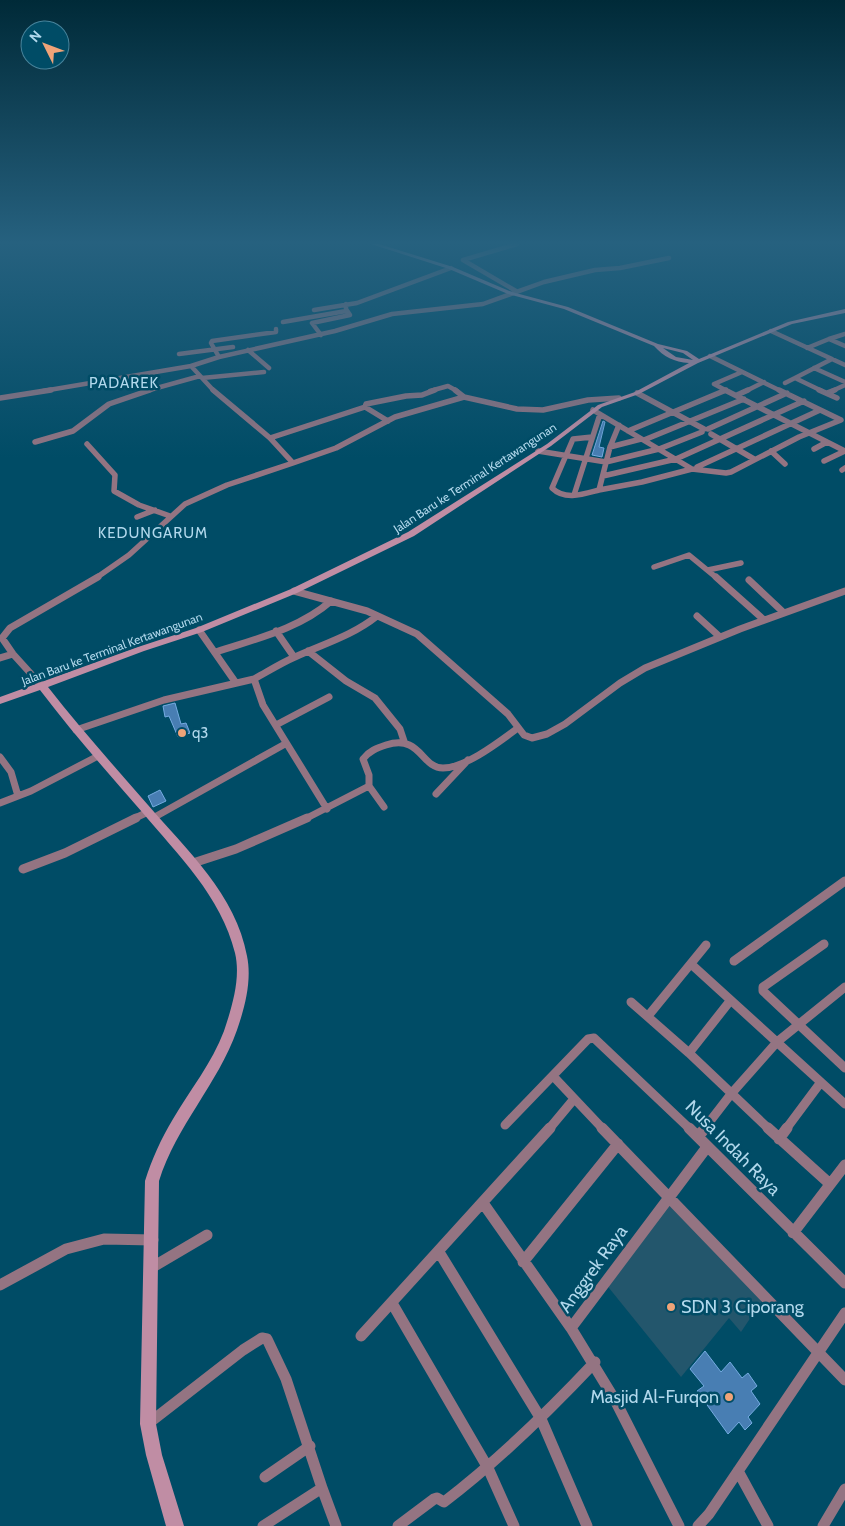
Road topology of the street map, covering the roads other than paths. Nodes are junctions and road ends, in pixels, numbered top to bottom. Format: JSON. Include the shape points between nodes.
{"nodes":[{"id":1,"x":322,"y":315,"type":"edge"},
{"id":2,"x":349,"y":315,"type":"edge"},
{"id":3,"x":388,"y":315,"type":"edge"},
{"id":4,"x":584,"y":315,"type":"edge"},
{"id":5,"x":826,"y":315,"type":"edge"},
{"id":6,"x":283,"y":322,"type":"dead end"},
{"id":7,"x":276,"y":330,"type":"dead end"},
{"id":8,"x":771,"y":331,"type":"junction"},
{"id":9,"x":845,"y":334,"type":"edge"},
{"id":10,"x":321,"y":335,"type":"junction"},
{"id":11,"x":829,"y":339,"type":"junction"},
{"id":12,"x":656,"y":345,"type":"junction"},
{"id":13,"x":845,"y":346,"type":"edge"},
{"id":14,"x":233,"y":347,"type":"dead end"},
{"id":15,"x":671,"y":348,"type":"junction"},
{"id":16,"x":807,"y":348,"type":"junction"},
{"id":17,"x":214,"y":350,"type":"junction"},
{"id":18,"x":248,"y":350,"type":"junction"},
{"id":19,"x":662,"y":352,"type":"junction"},
{"id":20,"x":685,"y":352,"type":"junction"},
{"id":21,"x":719,"y":352,"type":"junction"},
{"id":22,"x":179,"y":354,"type":"dead end"},
{"id":23,"x":219,"y":356,"type":"junction"},
{"id":24,"x":710,"y":356,"type":"junction"},
{"id":25,"x":673,"y":358,"type":"junction"},
{"id":26,"x":832,"y":359,"type":"junction"},
{"id":27,"x":696,"y":362,"type":"junction"},
{"id":28,"x":845,"y":364,"type":"edge"},
{"id":29,"x":191,"y":366,"type":"junction"},
{"id":30,"x":814,"y":368,"type":"junction"},
{"id":31,"x":742,"y":372,"type":"junction"},
{"id":32,"x":671,"y":375,"type":"junction"},
{"id":33,"x":201,"y":377,"type":"junction"},
{"id":34,"x":794,"y":378,"type":"junction"},
{"id":35,"x":764,"y":382,"type":"junction"},
{"id":36,"x":785,"y":383,"type":"dead end"},
{"id":37,"x":845,"y":383,"type":"edge"},
{"id":38,"x":726,"y":390,"type":"junction"},
{"id":39,"x":637,"y":393,"type":"junction"},
{"id":40,"x":787,"y":393,"type":"junction"},
{"id":41,"x":827,"y":394,"type":"junction"},
{"id":42,"x":737,"y":395,"type":"junction"},
{"id":43,"x":464,"y":397,"type":"junction"},
{"id":44,"x":0,"y":398,"type":"edge"},
{"id":45,"x":619,"y":398,"type":"junction"},
{"id":46,"x":837,"y":398,"type":"dead end"},
{"id":47,"x":744,"y":399,"type":"junction"},
{"id":48,"x":804,"y":401,"type":"junction"},
{"id":49,"x":758,"y":406,"type":"junction"},
{"id":50,"x":365,"y":407,"type":"junction"},
{"id":51,"x":820,"y":410,"type":"junction"},
{"id":52,"x":596,"y":412,"type":"junction"},
{"id":53,"x":672,"y":413,"type":"junction"},
{"id":54,"x":774,"y":415,"type":"junction"},
{"id":55,"x":844,"y":420,"type":"edge"},
{"id":56,"x":388,"y":421,"type":"junction"},
{"id":57,"x":689,"y":422,"type":"junction"},
{"id":58,"x":793,"y":424,"type":"junction"},
{"id":59,"x":619,"y":425,"type":"junction"},
{"id":60,"x":628,"y":430,"type":"junction"},
{"id":61,"x":706,"y":431,"type":"junction"},
{"id":62,"x":809,"y":433,"type":"junction"},
{"id":63,"x":592,"y":437,"type":"junction"},
{"id":64,"x":270,"y":438,"type":"junction"},
{"id":65,"x":643,"y":439,"type":"junction"},
{"id":66,"x":721,"y":440,"type":"junction"},
{"id":67,"x":34,"y":442,"type":"dead end"},
{"id":68,"x":827,"y":442,"type":"junction"},
{"id":69,"x":87,"y":444,"type":"dead end"},
{"id":70,"x":610,"y":447,"type":"junction"},
{"id":71,"x":659,"y":449,"type":"junction"},
{"id":72,"x":814,"y":449,"type":"dead end"},
{"id":73,"x":736,"y":450,"type":"junction"},
{"id":74,"x":538,"y":451,"type":"junction"},
{"id":75,"x":771,"y":451,"type":"junction"},
{"id":76,"x":845,"y":451,"type":"edge"},
{"id":77,"x":565,"y":456,"type":"junction"},
{"id":78,"x":584,"y":459,"type":"junction"},
{"id":79,"x":676,"y":459,"type":"junction"},
{"id":80,"x":754,"y":459,"type":"junction"},
{"id":81,"x":606,"y":462,"type":"junction"},
{"id":82,"x":824,"y":462,"type":"dead end"},
{"id":83,"x":293,"y":463,"type":"junction"},
{"id":84,"x":785,"y":464,"type":"dead end"},
{"id":85,"x":695,"y":468,"type":"junction"},
{"id":86,"x":603,"y":476,"type":"junction"},
{"id":87,"x":599,"y":490,"type":"junction"},
{"id":88,"x":574,"y":495,"type":"junction"},
{"id":89,"x":155,"y":510,"type":"junction"},
{"id":90,"x":170,"y":516,"type":"junction"},
{"id":91,"x":138,"y":517,"type":"dead end"},
{"id":92,"x":741,"y":563,"type":"dead end"},
{"id":93,"x":654,"y":568,"type":"dead end"},
{"id":94,"x":708,"y":570,"type":"junction"},
{"id":95,"x":748,"y":580,"type":"dead end"},
{"id":96,"x":294,"y":591,"type":"junction"},
{"id":97,"x":845,"y":591,"type":"edge"},
{"id":98,"x":331,"y":601,"type":"junction"},
{"id":99,"x":783,"y":612,"type":"junction"},
{"id":100,"x":377,"y":616,"type":"junction"},
{"id":101,"x":697,"y":616,"type":"dead end"},
{"id":102,"x":764,"y":620,"type":"junction"},
{"id":103,"x":198,"y":630,"type":"junction"},
{"id":104,"x":276,"y":631,"type":"junction"},
{"id":105,"x":1,"y":636,"type":"edge"},
{"id":106,"x":720,"y":637,"type":"junction"},
{"id":107,"x":308,"y":651,"type":"junction"},
{"id":108,"x":216,"y":652,"type":"junction"},
{"id":109,"x":13,"y":654,"type":"junction"},
{"id":110,"x":294,"y":657,"type":"junction"},
{"id":111,"x":0,"y":658,"type":"edge"},
{"id":112,"x":254,"y":679,"type":"junction"},
{"id":113,"x":236,"y":683,"type":"junction"},
{"id":114,"x":42,"y":686,"type":"junction"},
{"id":115,"x":329,"y":697,"type":"dead end"},
{"id":116,"x":0,"y":702,"type":"edge"},
{"id":117,"x":276,"y":725,"type":"junction"},
{"id":118,"x":518,"y":728,"type":"junction"},
{"id":119,"x":76,"y":730,"type":"junction"},
{"id":120,"x":404,"y":741,"type":"junction"},
{"id":121,"x":285,"y":744,"type":"junction"},
{"id":122,"x":98,"y":756,"type":"junction"},
{"id":123,"x":0,"y":757,"type":"edge"},
{"id":124,"x":470,"y":759,"type":"junction"},
{"id":125,"x":369,"y":786,"type":"junction"},
{"id":126,"x":436,"y":794,"type":"dead end"},
{"id":127,"x":18,"y":796,"type":"junction"},
{"id":128,"x":0,"y":803,"type":"edge"},
{"id":129,"x":384,"y":807,"type":"dead end"},
{"id":130,"x":327,"y":809,"type":"junction"},
{"id":131,"x":150,"y":815,"type":"junction"},
{"id":132,"x":194,"y":863,"type":"junction"},
{"id":133,"x":23,"y":868,"type":"dead end"},
{"id":134,"x":845,"y":881,"type":"edge"},
{"id":135,"x":706,"y":944,"type":"dead end"},
{"id":136,"x":824,"y":944,"type":"dead end"},
{"id":137,"x":734,"y":961,"type":"dead end"},
{"id":138,"x":690,"y":964,"type":"junction"},
{"id":139,"x":845,"y":987,"type":"edge"},
{"id":140,"x":730,"y":1001,"type":"junction"},
{"id":141,"x":631,"y":1002,"type":"dead end"},
{"id":142,"x":648,"y":1016,"type":"junction"},
{"id":143,"x":797,"y":1024,"type":"junction"},
{"id":144,"x":777,"y":1042,"type":"junction"},
{"id":145,"x":689,"y":1053,"type":"junction"},
{"id":146,"x":845,"y":1068,"type":"edge"},
{"id":147,"x":552,"y":1076,"type":"junction"},
{"id":148,"x":821,"y":1082,"type":"junction"},
{"id":149,"x":731,"y":1094,"type":"junction"},
{"id":150,"x":574,"y":1099,"type":"junction"},
{"id":151,"x":845,"y":1104,"type":"edge"},
{"id":152,"x":505,"y":1126,"type":"dead end"},
{"id":153,"x":698,"y":1137,"type":"junction"},
{"id":154,"x":780,"y":1139,"type":"junction"},
{"id":155,"x":618,"y":1144,"type":"junction"},
{"id":156,"x":707,"y":1147,"type":"junction"},
{"id":157,"x":845,"y":1164,"type":"edge"},
{"id":158,"x":830,"y":1184,"type":"junction"},
{"id":159,"x":670,"y":1197,"type":"junction"},
{"id":160,"x":483,"y":1203,"type":"junction"},
{"id":161,"x":793,"y":1233,"type":"junction"},
{"id":162,"x":207,"y":1235,"type":"dead end"},
{"id":163,"x":152,"y":1240,"type":"junction"},
{"id":164,"x":439,"y":1252,"type":"junction"},
{"id":165,"x":523,"y":1262,"type":"junction"},
{"id":166,"x":151,"y":1268,"type":"junction"},
{"id":167,"x":845,"y":1283,"type":"edge"},
{"id":168,"x":0,"y":1285,"type":"edge"},
{"id":169,"x":392,"y":1303,"type":"junction"},
{"id":170,"x":845,"y":1313,"type":"edge"},
{"id":171,"x":572,"y":1328,"type":"junction"},
{"id":172,"x":361,"y":1336,"type":"dead end"},
{"id":173,"x":819,"y":1353,"type":"junction"},
{"id":174,"x":595,"y":1362,"type":"junction"},
{"id":175,"x":845,"y":1380,"type":"edge"},
{"id":176,"x":541,"y":1419,"type":"junction"},
{"id":177,"x":148,"y":1424,"type":"junction"},
{"id":178,"x":310,"y":1446,"type":"junction"},
{"id":179,"x":488,"y":1468,"type":"junction"},
{"id":180,"x":738,"y":1471,"type":"junction"},
{"id":181,"x":265,"y":1477,"type":"dead end"},
{"id":182,"x":322,"y":1488,"type":"junction"},
{"id":183,"x":845,"y":1489,"type":"edge"},
{"id":184,"x":175,"y":1526,"type":"edge"},
{"id":185,"x":263,"y":1526,"type":"edge"},
{"id":186,"x":336,"y":1526,"type":"edge"},
{"id":187,"x":398,"y":1526,"type":"edge"},
{"id":188,"x":514,"y":1526,"type":"edge"},
{"id":189,"x":587,"y":1526,"type":"edge"},
{"id":190,"x":679,"y":1526,"type":"edge"},
{"id":191,"x":698,"y":1526,"type":"edge"},
{"id":192,"x":768,"y":1526,"type":"edge"},
{"id":193,"x":823,"y":1526,"type":"edge"}],
"edges":[{"from":1,"to":6,"type":"street"},
{"from":2,"to":10,"type":"street","via":[[312,323]]},
{"from":3,"to":10,"type":"street"},
{"from":4,"to":12,"type":"main road"},
{"from":5,"to":8,"type":"main road","name":"Jalan Baru ke Terminal Kertawangunan"},
{"from":7,"to":17,"type":"street","via":[[212,341]]},
{"from":8,"to":16,"type":"street"},
{"from":8,"to":21,"type":"main road","name":"Jalan Baru ke Terminal Kertawangunan"},
{"from":9,"to":11,"type":"street"},
{"from":10,"to":18,"type":"street"},
{"from":11,"to":13,"type":"street"},
{"from":11,"to":16,"type":"street"},
{"from":12,"to":15,"type":"main road"},
{"from":12,"to":19,"type":"main road"},
{"from":14,"to":17,"type":"street"},
{"from":15,"to":20,"type":"main road"},
{"from":15,"to":21,"type":"main road"},
{"from":16,"to":26,"type":"street"},
{"from":17,"to":22,"type":"street"},
{"from":17,"to":23,"type":"street"},
{"from":18,"to":23,"type":"street"},
{"from":18,"to":33,"type":"street","via":[[266,370]]},
{"from":19,"to":25,"type":"main road"},
{"from":19,"to":32,"type":"main road","via":[[674,367]]},
{"from":20,"to":25,"type":"main road","via":[[674,353],[671,355]]},
{"from":20,"to":27,"type":"main road","via":[[693,355]]},
{"from":21,"to":24,"type":"main road","name":"Jalan Baru ke Terminal Kertawangunan"},
{"from":23,"to":29,"type":"street"},
{"from":24,"to":27,"type":"main road","name":"Jalan Baru ke Terminal Kertawangunan"},
{"from":24,"to":31,"type":"street"},
{"from":25,"to":27,"type":"main road"},
{"from":26,"to":28,"type":"street"},
{"from":26,"to":30,"type":"street"},
{"from":27,"to":32,"type":"main road","name":"Jalan Baru ke Terminal Kertawangunan"},
{"from":29,"to":33,"type":"street"},
{"from":29,"to":44,"type":"street"},
{"from":30,"to":34,"type":"street"},
{"from":30,"to":37,"type":"street"},
{"from":31,"to":35,"type":"street"},
{"from":31,"to":38,"type":"street","via":[[714,384]]},
{"from":32,"to":39,"type":"main road","name":"Jalan Baru ke Terminal Kertawangunan"},
{"from":33,"to":64,"type":"street"},
{"from":33,"to":67,"type":"street","via":[[122,399],[106,406],[73,431]]},
{"from":34,"to":36,"type":"street"},
{"from":34,"to":41,"type":"street"},
{"from":35,"to":40,"type":"street"},
{"from":35,"to":42,"type":"street"},
{"from":37,"to":41,"type":"street"},
{"from":38,"to":42,"type":"street"},
{"from":38,"to":53,"type":"street"},
{"from":39,"to":45,"type":"main road","name":"Jalan Baru ke Terminal Kertawangunan"},
{"from":39,"to":53,"type":"street"},
{"from":40,"to":48,"type":"street"},
{"from":40,"to":49,"type":"street"},
{"from":41,"to":46,"type":"street"},
{"from":42,"to":47,"type":"street"},
{"from":43,"to":45,"type":"street","via":[[531,410]]},
{"from":43,"to":50,"type":"street","via":[[448,386],[422,395],[366,404]]},
{"from":43,"to":56,"type":"street"},
{"from":45,"to":52,"type":"main road","name":"Jalan Baru ke Terminal Kertawangunan"},
{"from":47,"to":49,"type":"street"},
{"from":47,"to":57,"type":"street"},
{"from":48,"to":51,"type":"street"},
{"from":48,"to":54,"type":"street"},
{"from":49,"to":54,"type":"street"},
{"from":49,"to":61,"type":"street"},
{"from":50,"to":56,"type":"street"},
{"from":50,"to":64,"type":"street"},
{"from":51,"to":55,"type":"street"},
{"from":51,"to":58,"type":"street"},
{"from":52,"to":59,"type":"street"},
{"from":52,"to":63,"type":"street"},
{"from":52,"to":74,"type":"main road","name":"Jalan Baru ke Terminal Kertawangunan"},
{"from":53,"to":57,"type":"street"},
{"from":53,"to":60,"type":"street"},
{"from":54,"to":58,"type":"street"},
{"from":54,"to":66,"type":"street"},
{"from":55,"to":62,"type":"street"},
{"from":56,"to":83,"type":"street","via":[[336,448]]},
{"from":57,"to":61,"type":"street"},
{"from":57,"to":65,"type":"street"},
{"from":58,"to":62,"type":"street"},
{"from":58,"to":73,"type":"street"},
{"from":59,"to":60,"type":"street"},
{"from":59,"to":70,"type":"street"},
{"from":60,"to":65,"type":"street"},
{"from":61,"to":66,"type":"street"},
{"from":61,"to":71,"type":"street"},
{"from":62,"to":68,"type":"street"},
{"from":62,"to":75,"type":"street"},
{"from":63,"to":77,"type":"street","via":[[574,438]]},
{"from":63,"to":78,"type":"street"},
{"from":64,"to":83,"type":"street"},
{"from":65,"to":70,"type":"street"},
{"from":65,"to":71,"type":"street"},
{"from":66,"to":73,"type":"street"},
{"from":66,"to":79,"type":"street"},
{"from":68,"to":72,"type":"street"},
{"from":68,"to":76,"type":"street"},
{"from":69,"to":89,"type":"street","via":[[115,475],[114,491]]},
{"from":70,"to":81,"type":"street"},
{"from":71,"to":79,"type":"street"},
{"from":71,"to":81,"type":"street"},
{"from":73,"to":80,"type":"street"},
{"from":73,"to":85,"type":"street"},
{"from":74,"to":77,"type":"street"},
{"from":74,"to":96,"type":"main road","name":"Jalan Baru ke Terminal Kertawangunan","via":[[412,534]]},
{"from":75,"to":80,"type":"street"},
{"from":75,"to":84,"type":"street"},
{"from":76,"to":82,"type":"street"},
{"from":77,"to":78,"type":"street"},
{"from":77,"to":88,"type":"street","via":[[552,490]]},
{"from":78,"to":81,"type":"street"},
{"from":78,"to":88,"type":"street"},
{"from":79,"to":85,"type":"street"},
{"from":79,"to":86,"type":"street"},
{"from":80,"to":85,"type":"street","via":[[727,473]]},
{"from":81,"to":86,"type":"street"},
{"from":83,"to":90,"type":"street","via":[[227,485],[185,504]]},
{"from":85,"to":87,"type":"street"},
{"from":86,"to":87,"type":"street"},
{"from":87,"to":88,"type":"street"},
{"from":89,"to":90,"type":"street"},
{"from":89,"to":91,"type":"street"},
{"from":90,"to":105,"type":"street","via":[[129,555],[92,582]]},
{"from":92,"to":94,"type":"street"},
{"from":93,"to":94,"type":"street","via":[[690,555]]},
{"from":94,"to":102,"type":"street"},
{"from":95,"to":99,"type":"street"},
{"from":96,"to":98,"type":"street"},
{"from":96,"to":103,"type":"main road","name":"Jalan Baru ke Terminal Kertawangunan"},
{"from":97,"to":99,"type":"street"},
{"from":98,"to":100,"type":"street"},
{"from":98,"to":104,"type":"street","via":[[315,614]]},
{"from":99,"to":102,"type":"street"},
{"from":100,"to":107,"type":"street","via":[[330,644]]},
{"from":100,"to":118,"type":"street","via":[[403,626],[428,642],[508,714]]},
{"from":101,"to":106,"type":"street"},
{"from":102,"to":106,"type":"street"},
{"from":103,"to":108,"type":"street"},
{"from":103,"to":114,"type":"main road","name":"Jalan Baru ke Terminal Kertawangunan"},
{"from":104,"to":108,"type":"street"},
{"from":104,"to":110,"type":"street"},
{"from":105,"to":109,"type":"street"},
{"from":106,"to":118,"type":"street","via":[[645,668],[547,734],[532,738]]},
{"from":107,"to":110,"type":"street"},
{"from":107,"to":120,"type":"street","via":[[346,681],[375,698],[400,729]]},
{"from":108,"to":113,"type":"street"},
{"from":109,"to":111,"type":"street"},
{"from":109,"to":114,"type":"street"},
{"from":110,"to":112,"type":"street"},
{"from":112,"to":113,"type":"street"},
{"from":112,"to":117,"type":"street","via":[[264,710]]},
{"from":113,"to":119,"type":"street","via":[[158,700]]},
{"from":114,"to":116,"type":"main road","name":"Jalan Baru ke Terminal Kertawangunan"},
{"from":114,"to":119,"type":"main road"},
{"from":115,"to":117,"type":"street"},
{"from":117,"to":121,"type":"street"},
{"from":118,"to":124,"type":"street"},
{"from":119,"to":122,"type":"main road"},
{"from":120,"to":124,"type":"street","via":[[440,768]]},
{"from":120,"to":125,"type":"street","via":[[374,749],[364,756]]},
{"from":121,"to":130,"type":"street"},
{"from":121,"to":131,"type":"street"},
{"from":122,"to":127,"type":"street"},
{"from":122,"to":131,"type":"main road"},
{"from":123,"to":127,"type":"street","via":[[11,772]]},
{"from":124,"to":126,"type":"street"},
{"from":125,"to":129,"type":"street"},
{"from":125,"to":130,"type":"street"},
{"from":127,"to":128,"type":"street"},
{"from":130,"to":132,"type":"street"},
{"from":131,"to":132,"type":"main road"},
{"from":131,"to":133,"type":"street","via":[[40,864]]},
{"from":132,"to":163,"type":"main road","via":[[231,925],[241,956],[242,977],[229,1034],[157,1161],[152,1181]]},
{"from":134,"to":137,"type":"street"},
{"from":135,"to":138,"type":"street"},
{"from":136,"to":143,"type":"street","via":[[763,987],[764,993]]},
{"from":138,"to":140,"type":"street"},
{"from":138,"to":142,"type":"street"},
{"from":139,"to":143,"type":"street"},
{"from":140,"to":144,"type":"street"},
{"from":140,"to":145,"type":"street"},
{"from":141,"to":142,"type":"street"},
{"from":142,"to":145,"type":"street"},
{"from":143,"to":144,"type":"street"},
{"from":143,"to":146,"type":"street"},
{"from":144,"to":148,"type":"street"},
{"from":144,"to":149,"type":"street"},
{"from":145,"to":149,"type":"street"},
{"from":147,"to":150,"type":"street"},
{"from":147,"to":152,"type":"street"},
{"from":147,"to":153,"type":"street","name":"Nusa Indah Raya","via":[[588,1039],[595,1040]]},
{"from":148,"to":151,"type":"street"},
{"from":148,"to":154,"type":"street"},
{"from":149,"to":153,"type":"street"},
{"from":149,"to":154,"type":"street"},
{"from":150,"to":155,"type":"street"},
{"from":150,"to":160,"type":"street"},
{"from":153,"to":156,"type":"street","name":"Nusa Indah Raya"},
{"from":154,"to":158,"type":"street"},
{"from":155,"to":159,"type":"street"},
{"from":155,"to":165,"type":"street"},
{"from":156,"to":159,"type":"street","name":"Anggrek Raya"},
{"from":156,"to":161,"type":"street","name":"Nusa Indah Raya"},
{"from":157,"to":158,"type":"street"},
{"from":158,"to":161,"type":"street"},
{"from":159,"to":171,"type":"street","name":"Anggrek Raya"},
{"from":159,"to":173,"type":"street"},
{"from":160,"to":164,"type":"street"},
{"from":160,"to":165,"type":"street"},
{"from":161,"to":167,"type":"street","name":"Nusa Indah Raya"},
{"from":162,"to":166,"type":"street"},
{"from":163,"to":166,"type":"main road"},
{"from":163,"to":168,"type":"street","via":[[104,1239],[66,1249]]},
{"from":164,"to":169,"type":"street"},
{"from":164,"to":176,"type":"street"},
{"from":165,"to":171,"type":"street"},
{"from":166,"to":177,"type":"main road"},
{"from":169,"to":172,"type":"street"},
{"from":169,"to":179,"type":"street"},
{"from":170,"to":173,"type":"street"},
{"from":171,"to":174,"type":"street","name":"Anggrek Raya"},
{"from":173,"to":175,"type":"street"},
{"from":173,"to":180,"type":"street"},
{"from":174,"to":176,"type":"street"},
{"from":174,"to":190,"type":"street","name":"Anggrek Raya"},
{"from":176,"to":179,"type":"street"},
{"from":176,"to":189,"type":"street"},
{"from":177,"to":178,"type":"street","via":[[243,1350],[265,1338],[279,1360]]},
{"from":177,"to":184,"type":"main road"},
{"from":178,"to":181,"type":"street"},
{"from":178,"to":182,"type":"street"},
{"from":179,"to":187,"type":"street","via":[[444,1502],[434,1499]]},
{"from":179,"to":188,"type":"street"},
{"from":180,"to":191,"type":"street"},
{"from":180,"to":192,"type":"street"},
{"from":182,"to":185,"type":"street"},
{"from":182,"to":186,"type":"street"},
{"from":183,"to":193,"type":"street"}]}
